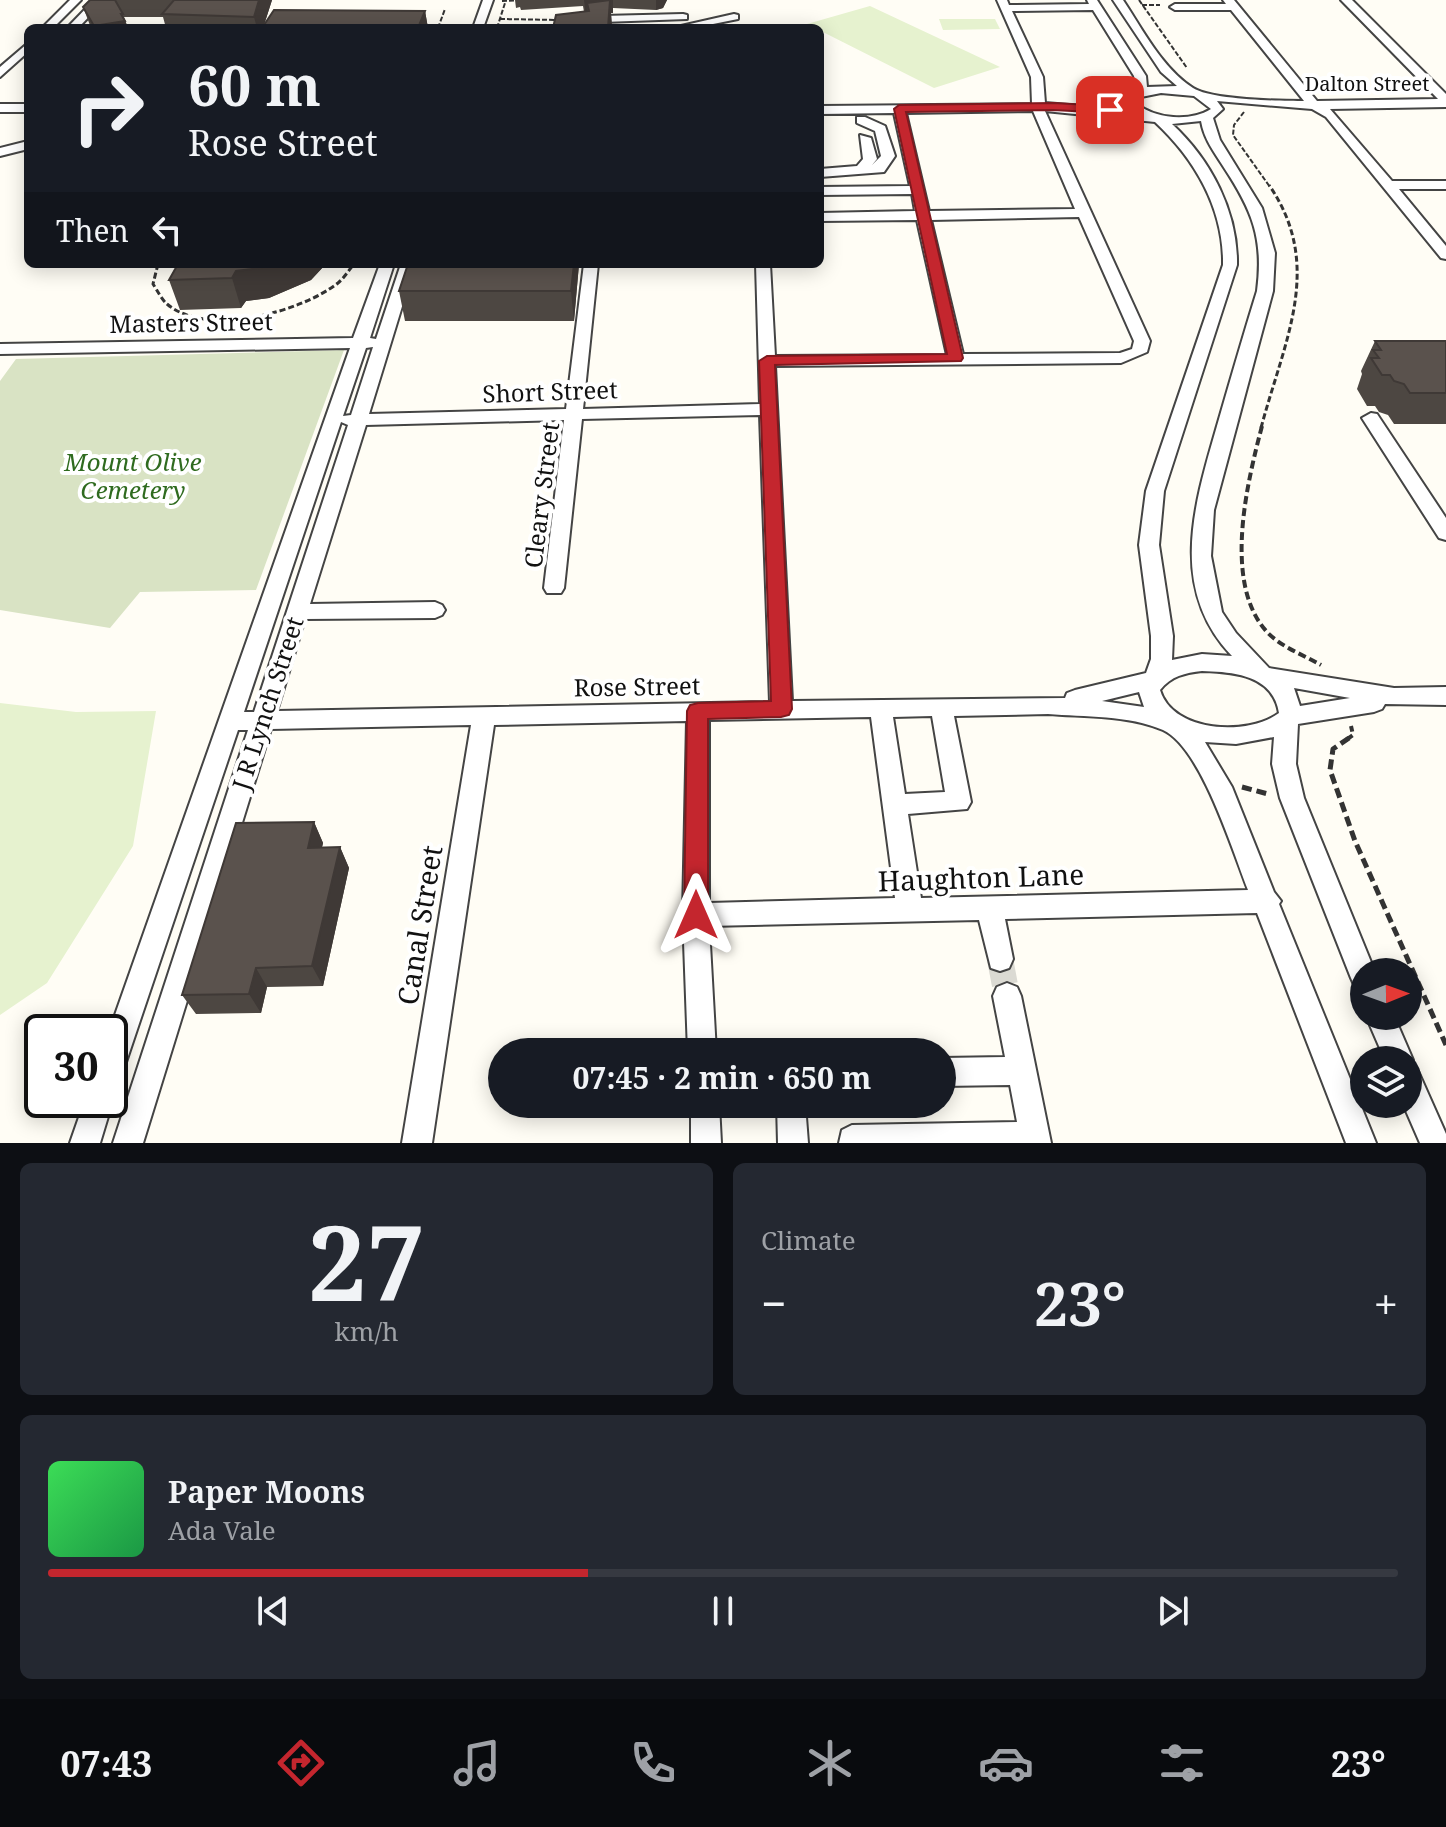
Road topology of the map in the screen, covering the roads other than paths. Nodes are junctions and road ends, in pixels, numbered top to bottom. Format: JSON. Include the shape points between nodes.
{"nodes":[{"id":1,"x":76,"y":0,"type":"edge"},
{"id":2,"x":100,"y":0,"type":"edge"},
{"id":3,"x":682,"y":0,"type":"edge"},
{"id":4,"x":1118,"y":0,"type":"edge"},
{"id":5,"x":1346,"y":0,"type":"edge"},
{"id":6,"x":488,"y":1,"type":"edge"},
{"id":7,"x":1230,"y":3,"type":"edge"},
{"id":8,"x":1004,"y":4,"type":"edge"},
{"id":9,"x":1095,"y":4,"type":"edge"},
{"id":10,"x":1175,"y":7,"type":"dead end"},
{"id":11,"x":734,"y":17,"type":"dead end"},
{"id":12,"x":51,"y":24,"type":"edge"},
{"id":13,"x":76,"y":24,"type":"edge"},
{"id":14,"x":479,"y":24,"type":"edge"},
{"id":15,"x":578,"y":24,"type":"edge"},
{"id":16,"x":685,"y":24,"type":"edge"},
{"id":17,"x":713,"y":24,"type":"edge"},
{"id":18,"x":24,"y":50,"type":"edge"},
{"id":19,"x":0,"y":73,"type":"edge"},
{"id":20,"x":1137,"y":94,"type":"junction"},
{"id":21,"x":1195,"y":94,"type":"junction"},
{"id":22,"x":1446,"y":102,"type":"edge"},
{"id":23,"x":1289,"y":103,"type":"junction"},
{"id":24,"x":1313,"y":104,"type":"junction"},
{"id":25,"x":1046,"y":107,"type":"junction"},
{"id":26,"x":0,"y":108,"type":"edge"},
{"id":27,"x":24,"y":108,"type":"edge"},
{"id":28,"x":899,"y":109,"type":"junction"},
{"id":29,"x":824,"y":111,"type":"edge"},
{"id":30,"x":1212,"y":114,"type":"junction"},
{"id":31,"x":1154,"y":117,"type":"junction"},
{"id":32,"x":824,"y":120,"type":"edge"},
{"id":33,"x":862,"y":125,"type":"junction"},
{"id":34,"x":24,"y":146,"type":"edge"},
{"id":35,"x":0,"y":152,"type":"edge"},
{"id":36,"x":824,"y":173,"type":"edge"},
{"id":37,"x":1389,"y":185,"type":"junction"},
{"id":38,"x":1446,"y":185,"type":"edge"},
{"id":39,"x":917,"y":190,"type":"junction"},
{"id":40,"x":824,"y":191,"type":"edge"},
{"id":41,"x":1084,"y":213,"type":"junction"},
{"id":42,"x":922,"y":216,"type":"junction"},
{"id":43,"x":824,"y":217,"type":"edge"},
{"id":44,"x":1446,"y":255,"type":"edge"},
{"id":45,"x":386,"y":268,"type":"edge"},
{"id":46,"x":407,"y":268,"type":"edge"},
{"id":47,"x":591,"y":268,"type":"edge"},
{"id":48,"x":763,"y":268,"type":"edge"},
{"id":49,"x":383,"y":343,"type":"junction"},
{"id":50,"x":359,"y":344,"type":"junction"},
{"id":51,"x":0,"y":349,"type":"edge"},
{"id":52,"x":956,"y":358,"type":"junction"},
{"id":53,"x":767,"y":361,"type":"junction"},
{"id":54,"x":769,"y":409,"type":"junction"},
{"id":55,"x":574,"y":414,"type":"junction"},
{"id":56,"x":1371,"y":418,"type":"dead end"},
{"id":57,"x":358,"y":420,"type":"junction"},
{"id":58,"x":333,"y":421,"type":"junction"},
{"id":59,"x":1446,"y":533,"type":"edge"},
{"id":60,"x":554,"y":588,"type":"dead end"},
{"id":61,"x":435,"y":610,"type":"dead end"},
{"id":62,"x":296,"y":612,"type":"junction"},
{"id":63,"x":1266,"y":674,"type":"junction"},
{"id":64,"x":1154,"y":678,"type":"junction"},
{"id":65,"x":1446,"y":696,"type":"edge"},
{"id":66,"x":1394,"y":697,"type":"junction"},
{"id":67,"x":1048,"y":705,"type":"junction"},
{"id":68,"x":941,"y":706,"type":"junction"},
{"id":69,"x":881,"y":708,"type":"junction"},
{"id":70,"x":781,"y":709,"type":"junction"},
{"id":71,"x":698,"y":711,"type":"junction"},
{"id":72,"x":484,"y":716,"type":"junction"},
{"id":73,"x":1289,"y":718,"type":"junction"},
{"id":74,"x":228,"y":721,"type":"junction"},
{"id":75,"x":261,"y":721,"type":"junction"},
{"id":76,"x":1174,"y":724,"type":"junction"},
{"id":77,"x":895,"y":804,"type":"junction"},
{"id":78,"x":1268,"y":901,"type":"junction"},
{"id":79,"x":990,"y":909,"type":"junction"},
{"id":80,"x":910,"y":911,"type":"junction"},
{"id":81,"x":696,"y":915,"type":"junction"},
{"id":82,"x":1356,"y":958,"type":"edge"},
{"id":83,"x":1000,"y":959,"type":"tunnel mouth"},
{"id":84,"x":1007,"y":996,"type":"tunnel mouth"},
{"id":85,"x":128,"y":1015,"type":"edge"},
{"id":86,"x":701,"y":1038,"type":"edge"},
{"id":87,"x":1022,"y":1071,"type":"junction"},
{"id":88,"x":956,"y":1072,"type":"edge"},
{"id":89,"x":1422,"y":1113,"type":"edge"},
{"id":90,"x":93,"y":1118,"type":"edge"},
{"id":91,"x":705,"y":1118,"type":"edge"},
{"id":92,"x":792,"y":1118,"type":"edge"},
{"id":93,"x":1036,"y":1139,"type":"edge"},
{"id":94,"x":852,"y":1140,"type":"dead end"},
{"id":95,"x":85,"y":1143,"type":"edge"},
{"id":96,"x":128,"y":1143,"type":"edge"},
{"id":97,"x":417,"y":1143,"type":"edge"},
{"id":98,"x":706,"y":1143,"type":"edge"},
{"id":99,"x":793,"y":1143,"type":"edge"},
{"id":100,"x":1361,"y":1143,"type":"edge"},
{"id":101,"x":1435,"y":1143,"type":"edge"}],
"edges":[{"from":1,"to":12,"type":"street"},
{"from":2,"to":13,"type":"street"},
{"from":3,"to":16,"type":"street"},
{"from":4,"to":21,"type":"street","via":[[1165,70]]},
{"from":5,"to":22,"type":"street"},
{"from":6,"to":14,"type":"street"},
{"from":7,"to":10,"type":"street"},
{"from":7,"to":24,"type":"street"},
{"from":8,"to":9,"type":"street"},
{"from":8,"to":25,"type":"street"},
{"from":9,"to":20,"type":"street","via":[[1140,76]]},
{"from":11,"to":17,"type":"street"},
{"from":15,"to":16,"type":"street","via":[[592,19]]},
{"from":18,"to":19,"type":"street"},
{"from":20,"to":21,"type":"street","name":"Dalton Street","via":[[1163,89]]},
{"from":20,"to":25,"type":"street"},
{"from":20,"to":31,"type":"street","via":[[1131,105]]},
{"from":21,"to":23,"type":"street","name":"Dalton Street"},
{"from":21,"to":30,"type":"street","via":[[1214,103]]},
{"from":22,"to":24,"type":"street","name":"Dalton Street"},
{"from":23,"to":24,"type":"street","name":"Dalton Street"},
{"from":23,"to":30,"type":"street","name":"Dalton Street"},
{"from":24,"to":37,"type":"street","via":[[1330,114]]},
{"from":25,"to":28,"type":"street"},
{"from":25,"to":31,"type":"street"},
{"from":25,"to":41,"type":"street","via":[[1039,114]]},
{"from":26,"to":27,"type":"street"},
{"from":28,"to":33,"type":"street"},
{"from":28,"to":39,"type":"street"},
{"from":29,"to":33,"type":"street"},
{"from":30,"to":31,"type":"street","name":"Dalton Street","via":[[1191,120]]},
{"from":30,"to":63,"type":"street","via":[[1210,135],[1259,215],[1271,261],[1210,483],[1201,530],[1203,573],[1208,603],[1225,635]]},
{"from":31,"to":64,"type":"street","via":[[1180,138],[1208,183],[1222,208],[1232,247],[1155,491],[1149,545],[1162,659]]},
{"from":32,"to":33,"type":"street"},
{"from":33,"to":36,"type":"street","via":[[870,159],[860,172]]},
{"from":34,"to":35,"type":"street"},
{"from":37,"to":38,"type":"street"},
{"from":37,"to":44,"type":"street"},
{"from":39,"to":40,"type":"street"},
{"from":39,"to":42,"type":"street"},
{"from":41,"to":42,"type":"street"},
{"from":41,"to":52,"type":"street","via":[[1142,341],[1139,352],[1121,358]]},
{"from":42,"to":43,"type":"street"},
{"from":42,"to":52,"type":"street"},
{"from":45,"to":50,"type":"street","name":"J R Lynch Street"},
{"from":46,"to":49,"type":"street","name":"J R Lynch Street"},
{"from":47,"to":55,"type":"street","name":"Cleary Street"},
{"from":48,"to":53,"type":"street"},
{"from":49,"to":50,"type":"street","name":"Masters Street"},
{"from":49,"to":57,"type":"street","name":"J R Lynch Street"},
{"from":50,"to":51,"type":"street","name":"Masters Street"},
{"from":50,"to":58,"type":"street","name":"J R Lynch Street"},
{"from":52,"to":53,"type":"street"},
{"from":53,"to":54,"type":"street"},
{"from":54,"to":55,"type":"street","name":"Short Street"},
{"from":54,"to":70,"type":"street"},
{"from":55,"to":57,"type":"street","name":"Short Street"},
{"from":55,"to":60,"type":"street","name":"Cleary Street"},
{"from":56,"to":59,"type":"street"},
{"from":57,"to":58,"type":"street","name":"Short Street"},
{"from":57,"to":62,"type":"street","name":"J R Lynch Street"},
{"from":58,"to":74,"type":"street","name":"J R Lynch Street"},
{"from":61,"to":62,"type":"street"},
{"from":62,"to":75,"type":"street","name":"J R Lynch Street"},
{"from":63,"to":64,"type":"street","name":"Rose Street","via":[[1208,663],[1174,667]]},
{"from":63,"to":66,"type":"street"},
{"from":63,"to":73,"type":"street","via":[[1288,696]]},
{"from":64,"to":67,"type":"street","name":"Rose Street"},
{"from":64,"to":76,"type":"street","via":[[1149,689],[1154,706]]},
{"from":65,"to":66,"type":"street"},
{"from":66,"to":73,"type":"street"},
{"from":67,"to":68,"type":"street","name":"Rose Street"},
{"from":67,"to":76,"type":"street","name":"Rose Street","via":[[1126,712]]},
{"from":68,"to":69,"type":"street","name":"Rose Street"},
{"from":68,"to":77,"type":"street","via":[[959,802]]},
{"from":69,"to":70,"type":"street","name":"Rose Street"},
{"from":69,"to":77,"type":"street"},
{"from":70,"to":71,"type":"street","name":"Rose Street"},
{"from":71,"to":72,"type":"street","name":"Rose Street"},
{"from":71,"to":81,"type":"street"},
{"from":72,"to":75,"type":"street","name":"Rose Street"},
{"from":72,"to":97,"type":"street","name":"Canal Street"},
{"from":73,"to":76,"type":"street","name":"Rose Street","via":[[1255,733],[1211,733]]},
{"from":73,"to":82,"type":"street","via":[[1284,764],[1292,798]]},
{"from":74,"to":75,"type":"street","name":"Rose Street"},
{"from":74,"to":85,"type":"street","name":"J R Lynch Street"},
{"from":75,"to":96,"type":"street","name":"J R Lynch Street"},
{"from":76,"to":78,"type":"street","via":[[1194,744],[1220,787]]},
{"from":77,"to":80,"type":"street"},
{"from":78,"to":79,"type":"street","name":"Haughton Lane"},
{"from":78,"to":100,"type":"street"},
{"from":79,"to":80,"type":"street","name":"Haughton Lane"},
{"from":79,"to":83,"type":"street"},
{"from":80,"to":81,"type":"street","name":"Haughton Lane"},
{"from":81,"to":86,"type":"street"},
{"from":84,"to":87,"type":"street"},
{"from":87,"to":88,"type":"street"},
{"from":87,"to":93,"type":"street"},
{"from":89,"to":101,"type":"street"},
{"from":90,"to":95,"type":"street"},
{"from":91,"to":98,"type":"street"},
{"from":92,"to":99,"type":"street"},
{"from":93,"to":94,"type":"street"}]}
